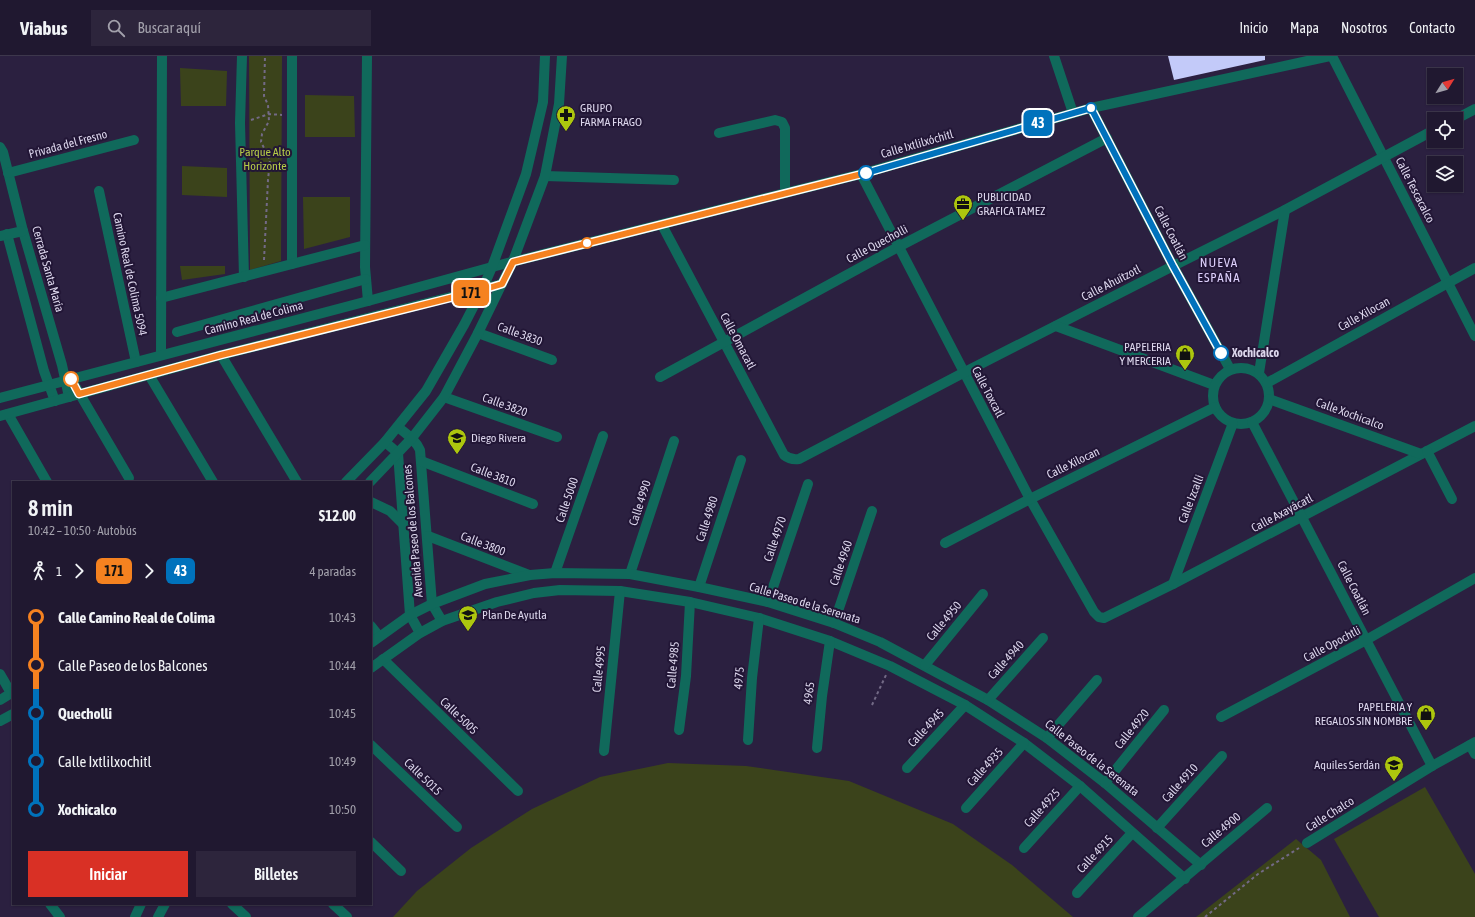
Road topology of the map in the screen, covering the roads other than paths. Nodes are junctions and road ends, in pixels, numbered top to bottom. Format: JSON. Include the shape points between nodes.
{"nodes":[{"id":1,"x":162,"y":56,"type":"edge"},
{"id":2,"x":242,"y":56,"type":"edge"},
{"id":3,"x":292,"y":56,"type":"edge"},
{"id":4,"x":367,"y":56,"type":"edge"},
{"id":5,"x":545,"y":56,"type":"edge"},
{"id":6,"x":562,"y":56,"type":"edge"},
{"id":7,"x":1054,"y":56,"type":"edge"},
{"id":8,"x":1331,"y":56,"type":"edge"},
{"id":9,"x":1091,"y":108,"type":"junction"},
{"id":10,"x":1475,"y":109,"type":"edge"},
{"id":11,"x":1073,"y":113,"type":"junction"},
{"id":12,"x":1463,"y":115,"type":"edge"},
{"id":13,"x":719,"y":133,"type":"dead end"},
{"id":14,"x":1427,"y":134,"type":"edge"},
{"id":15,"x":1107,"y":138,"type":"junction"},
{"id":16,"x":134,"y":140,"type":"dead end"},
{"id":17,"x":0,"y":147,"type":"edge"},
{"id":18,"x":1383,"y":157,"type":"junction"},
{"id":19,"x":8,"y":174,"type":"junction"},
{"id":20,"x":860,"y":174,"type":"junction"},
{"id":21,"x":545,"y":176,"type":"junction"},
{"id":22,"x":674,"y":180,"type":"dead end"},
{"id":23,"x":98,"y":191,"type":"dead end"},
{"id":24,"x":785,"y":193,"type":"junction"},
{"id":25,"x":1285,"y":210,"type":"junction"},
{"id":26,"x":662,"y":225,"type":"junction"},
{"id":27,"x":23,"y":231,"type":"junction"},
{"id":28,"x":3,"y":235,"type":"edge"},
{"id":29,"x":365,"y":245,"type":"junction"},
{"id":30,"x":898,"y":247,"type":"junction"},
{"id":31,"x":513,"y":262,"type":"junction"},
{"id":32,"x":292,"y":264,"type":"junction"},
{"id":33,"x":1173,"y":266,"type":"junction"},
{"id":34,"x":492,"y":267,"type":"junction"},
{"id":35,"x":1475,"y":268,"type":"edge"},
{"id":36,"x":244,"y":278,"type":"junction"},
{"id":37,"x":366,"y":279,"type":"junction"},
{"id":38,"x":1447,"y":282,"type":"junction"},
{"id":39,"x":502,"y":284,"type":"junction"},
{"id":40,"x":482,"y":290,"type":"junction"},
{"id":41,"x":161,"y":298,"type":"junction"},
{"id":42,"x":368,"y":301,"type":"junction"},
{"id":43,"x":346,"y":307,"type":"junction"},
{"id":44,"x":350,"y":323,"type":"junction"},
{"id":45,"x":1056,"y":326,"type":"junction"},
{"id":46,"x":177,"y":332,"type":"dead end"},
{"id":47,"x":478,"y":333,"type":"junction"},
{"id":48,"x":1475,"y":336,"type":"edge"},
{"id":49,"x":724,"y":342,"type":"junction"},
{"id":50,"x":161,"y":355,"type":"junction"},
{"id":51,"x":221,"y":355,"type":"junction"},
{"id":52,"x":552,"y":360,"type":"dead end"},
{"id":53,"x":136,"y":362,"type":"junction"},
{"id":54,"x":1230,"y":369,"type":"junction"},
{"id":55,"x":963,"y":373,"type":"junction"},
{"id":56,"x":1259,"y":373,"type":"junction"},
{"id":57,"x":150,"y":375,"type":"junction"},
{"id":58,"x":660,"y":376,"type":"dead end"},
{"id":59,"x":68,"y":380,"type":"junction"},
{"id":60,"x":1266,"y":383,"type":"junction"},
{"id":61,"x":49,"y":385,"type":"junction"},
{"id":62,"x":1214,"y":385,"type":"junction"},
{"id":63,"x":79,"y":394,"type":"junction"},
{"id":64,"x":444,"y":397,"type":"junction"},
{"id":65,"x":0,"y":398,"type":"edge"},
{"id":66,"x":69,"y":398,"type":"junction"},
{"id":67,"x":1269,"y":399,"type":"junction"},
{"id":68,"x":55,"y":401,"type":"junction"},
{"id":69,"x":1214,"y":407,"type":"junction"},
{"id":70,"x":4,"y":415,"type":"edge"},
{"id":71,"x":1252,"y":422,"type":"junction"},
{"id":72,"x":1233,"y":423,"type":"junction"},
{"id":73,"x":1475,"y":426,"type":"edge"},
{"id":74,"x":398,"y":427,"type":"junction"},
{"id":75,"x":603,"y":436,"type":"dead end"},
{"id":76,"x":557,"y":437,"type":"dead end"},
{"id":77,"x":412,"y":438,"type":"junction"},
{"id":78,"x":674,"y":441,"type":"dead end"},
{"id":79,"x":385,"y":442,"type":"junction"},
{"id":80,"x":1424,"y":453,"type":"junction"},
{"id":81,"x":398,"y":454,"type":"junction"},
{"id":82,"x":800,"y":459,"type":"joint"},
{"id":83,"x":741,"y":460,"type":"dead end"},
{"id":84,"x":421,"y":462,"type":"junction"},
{"id":85,"x":129,"y":478,"type":"dead end"},
{"id":86,"x":47,"y":481,"type":"edge"},
{"id":87,"x":212,"y":481,"type":"edge"},
{"id":88,"x":296,"y":481,"type":"edge"},
{"id":89,"x":347,"y":481,"type":"edge"},
{"id":90,"x":371,"y":481,"type":"edge"},
{"id":91,"x":808,"y":484,"type":"dead end"},
{"id":92,"x":1030,"y":499,"type":"junction"},
{"id":93,"x":1452,"y":499,"type":"dead end"},
{"id":94,"x":372,"y":502,"type":"edge"},
{"id":95,"x":533,"y":504,"type":"dead end"},
{"id":96,"x":872,"y":511,"type":"dead end"},
{"id":97,"x":1303,"y":517,"type":"junction"},
{"id":98,"x":404,"y":525,"type":"junction"},
{"id":99,"x":428,"y":536,"type":"junction"},
{"id":100,"x":945,"y":543,"type":"dead end"},
{"id":101,"x":555,"y":572,"type":"junction"},
{"id":102,"x":630,"y":574,"type":"junction"},
{"id":103,"x":530,"y":575,"type":"junction"},
{"id":104,"x":1475,"y":578,"type":"edge"},
{"id":105,"x":1173,"y":584,"type":"junction"},
{"id":106,"x":699,"y":587,"type":"junction"},
{"id":107,"x":620,"y":590,"type":"junction"},
{"id":108,"x":983,"y":594,"type":"dead end"},
{"id":109,"x":690,"y":602,"type":"junction"},
{"id":110,"x":768,"y":602,"type":"junction"},
{"id":111,"x":432,"y":604,"type":"junction"},
{"id":112,"x":410,"y":615,"type":"junction"},
{"id":113,"x":759,"y":618,"type":"junction"},
{"id":114,"x":1099,"y":618,"type":"joint"},
{"id":115,"x":442,"y":621,"type":"junction"},
{"id":116,"x":834,"y":623,"type":"junction"},
{"id":117,"x":372,"y":627,"type":"edge"},
{"id":118,"x":420,"y":633,"type":"junction"},
{"id":119,"x":379,"y":636,"type":"junction"},
{"id":120,"x":1043,"y":638,"type":"dead end"},
{"id":121,"x":1366,"y":640,"type":"junction"},
{"id":122,"x":830,"y":641,"type":"junction"},
{"id":123,"x":372,"y":642,"type":"edge"},
{"id":124,"x":383,"y":659,"type":"junction"},
{"id":125,"x":925,"y":665,"type":"junction"},
{"id":126,"x":372,"y":667,"type":"edge"},
{"id":127,"x":0,"y":674,"type":"edge"},
{"id":128,"x":1096,"y":680,"type":"dead end"},
{"id":129,"x":12,"y":692,"type":"edge"},
{"id":130,"x":0,"y":700,"type":"edge"},
{"id":131,"x":988,"y":700,"type":"junction"},
{"id":132,"x":964,"y":705,"type":"junction"},
{"id":133,"x":1164,"y":710,"type":"dead end"},
{"id":134,"x":12,"y":715,"type":"edge"},
{"id":135,"x":1220,"y":717,"type":"dead end"},
{"id":136,"x":0,"y":721,"type":"edge"},
{"id":137,"x":678,"y":730,"type":"dead end"},
{"id":138,"x":1047,"y":738,"type":"junction"},
{"id":139,"x":748,"y":740,"type":"dead end"},
{"id":140,"x":1024,"y":743,"type":"junction"},
{"id":141,"x":372,"y":746,"type":"edge"},
{"id":142,"x":1473,"y":747,"type":"edge"},
{"id":143,"x":818,"y":748,"type":"dead end"},
{"id":144,"x":604,"y":751,"type":"dead end"},
{"id":145,"x":1222,"y":756,"type":"dead end"},
{"id":146,"x":1432,"y":766,"type":"junction"},
{"id":147,"x":907,"y":768,"type":"dead end"},
{"id":148,"x":1105,"y":783,"type":"junction"},
{"id":149,"x":1080,"y":786,"type":"junction"},
{"id":150,"x":518,"y":791,"type":"dead end"},
{"id":151,"x":966,"y":808,"type":"dead end"},
{"id":152,"x":1268,"y":808,"type":"dead end"},
{"id":153,"x":457,"y":827,"type":"dead end"},
{"id":154,"x":1157,"y":828,"type":"junction"},
{"id":155,"x":1132,"y":834,"type":"junction"},
{"id":156,"x":372,"y":843,"type":"edge"},
{"id":157,"x":1307,"y":844,"type":"road end"},
{"id":158,"x":1024,"y":848,"type":"dead end"},
{"id":159,"x":1201,"y":865,"type":"junction"},
{"id":160,"x":401,"y":871,"type":"dead end"},
{"id":161,"x":1189,"y":876,"type":"junction"},
{"id":162,"x":1077,"y":893,"type":"dead end"},
{"id":163,"x":51,"y":905,"type":"edge"},
{"id":164,"x":141,"y":905,"type":"edge"},
{"id":165,"x":164,"y":905,"type":"edge"},
{"id":166,"x":233,"y":905,"type":"edge"},
{"id":167,"x":334,"y":905,"type":"edge"},
{"id":168,"x":60,"y":917,"type":"edge"},
{"id":169,"x":135,"y":917,"type":"edge"},
{"id":170,"x":158,"y":917,"type":"edge"},
{"id":171,"x":246,"y":917,"type":"edge"},
{"id":172,"x":347,"y":917,"type":"edge"},
{"id":173,"x":1138,"y":917,"type":"edge"}],
"edges":[{"from":1,"to":41,"type":"street"},
{"from":2,"to":36,"type":"street","via":[[240,124]]},
{"from":3,"to":32,"type":"street"},
{"from":4,"to":29,"type":"street"},
{"from":5,"to":34,"type":"street","via":[[543,102],[526,174]]},
{"from":6,"to":21,"type":"street","name":"Avenida Paseo de los Balcones","via":[[559,104]]},
{"from":7,"to":11,"type":"street"},
{"from":8,"to":9,"type":"street","name":"Calle Ixtlilxóchitl"},
{"from":8,"to":18,"type":"street","name":"Calle Tescacalco"},
{"from":9,"to":11,"type":"street","name":"Calle Ixtlilxóchitl"},
{"from":9,"to":15,"type":"street","name":"Calle Coatlán"},
{"from":10,"to":12,"type":"street"},
{"from":11,"to":20,"type":"street","name":"Calle Ixtlilxóchitl"},
{"from":13,"to":24,"type":"street","via":[[775,120],[782,122],[786,128]]},
{"from":14,"to":18,"type":"street","name":"Calle Ahuítzotl"},
{"from":15,"to":30,"type":"street","name":"Calle Quecholli"},
{"from":15,"to":33,"type":"street","name":"Calle Coatlán"},
{"from":16,"to":19,"type":"street","name":"Privada del Fresno"},
{"from":17,"to":19,"type":"street","name":"Cerrada Santa María"},
{"from":18,"to":25,"type":"street","name":"Calle Ahuítzotl"},
{"from":18,"to":38,"type":"street","name":"Calle Tescacalco"},
{"from":19,"to":27,"type":"street","name":"Cerrada Santa María"},
{"from":20,"to":24,"type":"street","name":"Calle Ixtlilxóchitl"},
{"from":20,"to":30,"type":"street","name":"Calle Toxcatl"},
{"from":21,"to":22,"type":"street"},
{"from":21,"to":31,"type":"street","name":"Avenida Paseo de los Balcones"},
{"from":23,"to":53,"type":"street","name":"Camino Real de Colima 5094"},
{"from":24,"to":26,"type":"street","name":"Calle Ixtlilxóchitl"},
{"from":25,"to":33,"type":"street","name":"Calle Ahuítzotl"},
{"from":25,"to":56,"type":"street"},
{"from":26,"to":31,"type":"street","name":"Calle Ixtlilxóchitl"},
{"from":26,"to":49,"type":"street","name":"Calle Omacatl"},
{"from":27,"to":28,"type":"street"},
{"from":27,"to":59,"type":"street","name":"Cerrada Santa María"},
{"from":28,"to":61,"type":"street"},
{"from":29,"to":32,"type":"street"},
{"from":29,"to":37,"type":"street"},
{"from":30,"to":49,"type":"street","name":"Calle Quecholli"},
{"from":30,"to":55,"type":"street","name":"Calle Toxcatl"},
{"from":31,"to":34,"type":"street","name":"Camino Real de Colima"},
{"from":31,"to":39,"type":"street","name":"Avenida Paseo de los Balcones"},
{"from":32,"to":36,"type":"street"},
{"from":33,"to":45,"type":"street","name":"Calle Ahuítzotl"},
{"from":33,"to":54,"type":"street","name":"Calle Coatlán"},
{"from":34,"to":40,"type":"street"},
{"from":34,"to":42,"type":"street","name":"Camino Real de Colima"},
{"from":35,"to":38,"type":"street","name":"Calle Xilocan"},
{"from":36,"to":41,"type":"street"},
{"from":37,"to":42,"type":"street"},
{"from":37,"to":46,"type":"street"},
{"from":38,"to":48,"type":"street","name":"Calle Tescacalco"},
{"from":38,"to":60,"type":"street","name":"Calle Xilocan"},
{"from":39,"to":40,"type":"street"},
{"from":39,"to":47,"type":"street","name":"Avenida Paseo de los Balcones"},
{"from":40,"to":44,"type":"street"},
{"from":40,"to":74,"type":"street","via":[[426,391]]},
{"from":41,"to":50,"type":"street"},
{"from":42,"to":43,"type":"street","name":"Camino Real de Colima"},
{"from":43,"to":44,"type":"street"},
{"from":43,"to":50,"type":"street","name":"Camino Real de Colima"},
{"from":44,"to":51,"type":"street"},
{"from":45,"to":55,"type":"street","name":"Calle Ahuítzotl"},
{"from":45,"to":62,"type":"street"},
{"from":47,"to":52,"type":"street","name":"Calle 3830"},
{"from":47,"to":64,"type":"street","name":"Avenida Paseo de los Balcones"},
{"from":49,"to":58,"type":"street","name":"Calle Quecholli"},
{"from":49,"to":82,"type":"street","name":"Calle Omacatl","via":[[784,455],[791,460]]},
{"from":50,"to":53,"type":"street","name":"Camino Real de Colima"},
{"from":51,"to":57,"type":"street"},
{"from":51,"to":88,"type":"street"},
{"from":53,"to":59,"type":"street","name":"Camino Real de Colima"},
{"from":54,"to":56,"type":"street","via":[[1241,367]]},
{"from":54,"to":62,"type":"street","via":[[1221,374]]},
{"from":55,"to":82,"type":"street","name":"Calle Ahuítzotl"},
{"from":55,"to":92,"type":"street","name":"Calle Toxcatl"},
{"from":56,"to":60,"type":"street"},
{"from":57,"to":63,"type":"street"},
{"from":57,"to":87,"type":"street"},
{"from":59,"to":61,"type":"street","name":"Camino Real de Colima"},
{"from":59,"to":63,"type":"street"},
{"from":59,"to":66,"type":"street","name":"Cerrada Santa María"},
{"from":60,"to":67,"type":"street"},
{"from":61,"to":65,"type":"street","name":"Camino Real de Colima"},
{"from":61,"to":68,"type":"street"},
{"from":62,"to":69,"type":"street"},
{"from":63,"to":66,"type":"street"},
{"from":63,"to":85,"type":"street"},
{"from":64,"to":76,"type":"street","name":"Calle 3820"},
{"from":64,"to":77,"type":"street","name":"Avenida Paseo de los Balcones"},
{"from":66,"to":68,"type":"street"},
{"from":67,"to":71,"type":"street","via":[[1265,411]]},
{"from":67,"to":80,"type":"street","name":"Calle Xochicalco"},
{"from":68,"to":70,"type":"street"},
{"from":69,"to":72,"type":"street","via":[[1224,419]]},
{"from":69,"to":92,"type":"street","name":"Calle Xilocan"},
{"from":70,"to":86,"type":"street"},
{"from":71,"to":72,"type":"street"},
{"from":71,"to":97,"type":"street","name":"Calle Coatlán"},
{"from":72,"to":105,"type":"street","name":"Calle Izcalli"},
{"from":73,"to":80,"type":"street","name":"Calle Axayácatl"},
{"from":74,"to":77,"type":"street","name":"Avenida Paseo de los Balcones"},
{"from":74,"to":79,"type":"street"},
{"from":75,"to":101,"type":"street","name":"Calle 5000"},
{"from":77,"to":81,"type":"street","name":"Avenida Paseo de los Balcones"},
{"from":77,"to":84,"type":"street","name":"Avenida Paseo de los Balcones","via":[[419,446]]},
{"from":78,"to":102,"type":"street","name":"Calle 4990"},
{"from":79,"to":81,"type":"street","name":"Avenida Paseo de los Balcones"},
{"from":79,"to":89,"type":"street"},
{"from":80,"to":93,"type":"street"},
{"from":80,"to":97,"type":"street","name":"Calle Axayácatl"},
{"from":81,"to":90,"type":"street"},
{"from":81,"to":98,"type":"street","name":"Avenida Paseo de los Balcones"},
{"from":83,"to":106,"type":"street","name":"Calle 4980"},
{"from":84,"to":95,"type":"street","name":"Calle 3810"},
{"from":84,"to":99,"type":"street","name":"Avenida Paseo de los Balcones"},
{"from":91,"to":110,"type":"street","name":"Calle 4970"},
{"from":92,"to":100,"type":"street","name":"Calle Xilocan"},
{"from":92,"to":114,"type":"street","name":"Calle Toxcatl"},
{"from":94,"to":98,"type":"street","via":[[390,511]]},
{"from":96,"to":116,"type":"street","name":"Calle 4960"},
{"from":97,"to":105,"type":"street","name":"Calle Axayácatl"},
{"from":97,"to":121,"type":"street","name":"Calle Coatlán"},
{"from":98,"to":112,"type":"street","name":"Avenida Paseo de los Balcones"},
{"from":99,"to":103,"type":"street","name":"Calle 3800"},
{"from":99,"to":111,"type":"street","name":"Avenida Paseo de los Balcones"},
{"from":101,"to":102,"type":"street","name":"Calle Paseo de la Serenata"},
{"from":101,"to":103,"type":"street","name":"Calle Paseo de la Serenata"},
{"from":102,"to":106,"type":"street","name":"Calle Paseo de la Serenata"},
{"from":103,"to":111,"type":"street","name":"Calle Paseo de la Serenata","via":[[485,584]]},
{"from":104,"to":121,"type":"street","name":"Calle Opochtli"},
{"from":105,"to":114,"type":"street","name":"Calle Axayácatl","via":[[1104,618]]},
{"from":106,"to":110,"type":"street","name":"Calle Paseo de la Serenata"},
{"from":107,"to":109,"type":"street"},
{"from":107,"to":115,"type":"street","via":[[560,590],[527,594]]},
{"from":107,"to":144,"type":"street","name":"Calle 4995"},
{"from":108,"to":125,"type":"street","name":"Calle 4950"},
{"from":109,"to":113,"type":"street"},
{"from":109,"to":137,"type":"street","name":"Calle 4985","via":[[686,676]]},
{"from":110,"to":116,"type":"street","name":"Calle Paseo de la Serenata"},
{"from":111,"to":112,"type":"street","name":"Calle Paseo de la Serenata"},
{"from":111,"to":115,"type":"street","name":"Avenida Paseo de los Balcones"},
{"from":112,"to":118,"type":"street","name":"Avenida Paseo de los Balcones"},
{"from":112,"to":119,"type":"street","name":"Calle Paseo de la Serenata"},
{"from":113,"to":122,"type":"street"},
{"from":113,"to":139,"type":"street","name":"4975"},
{"from":115,"to":118,"type":"street"},
{"from":116,"to":125,"type":"street","name":"Calle Paseo de la Serenata","via":[[880,642]]},
{"from":117,"to":119,"type":"street"},
{"from":118,"to":124,"type":"street"},
{"from":119,"to":123,"type":"street","name":"Calle Paseo de la Serenata"},
{"from":120,"to":131,"type":"street","name":"Calle 4940"},
{"from":121,"to":135,"type":"street","name":"Calle Opochtli"},
{"from":121,"to":146,"type":"street","name":"Calle Coatlán"},
{"from":122,"to":132,"type":"street","via":[[890,666]]},
{"from":122,"to":143,"type":"street","name":"4965"},
{"from":124,"to":126,"type":"street"},
{"from":124,"to":150,"type":"street","name":"Calle 5005"},
{"from":125,"to":131,"type":"street","name":"Calle Paseo de la Serenata"},
{"from":127,"to":129,"type":"street"},
{"from":128,"to":138,"type":"street"},
{"from":129,"to":130,"type":"street"},
{"from":131,"to":138,"type":"street","name":"Calle Paseo de la Serenata"},
{"from":132,"to":140,"type":"street"},
{"from":132,"to":147,"type":"street","name":"Calle 4945"},
{"from":133,"to":148,"type":"street","name":"Calle 4920"},
{"from":134,"to":136,"type":"street"},
{"from":138,"to":148,"type":"street","name":"Calle Paseo de la Serenata"},
{"from":140,"to":149,"type":"street"},
{"from":140,"to":151,"type":"street","name":"Calle 4935"},
{"from":141,"to":153,"type":"street","name":"Calle 5015"},
{"from":142,"to":146,"type":"street","name":"Calle Chalco"},
{"from":145,"to":154,"type":"street","name":"Calle 4910"},
{"from":146,"to":157,"type":"street","name":"Calle Chalco"},
{"from":148,"to":154,"type":"street","name":"Calle Paseo de la Serenata"},
{"from":149,"to":155,"type":"street"},
{"from":149,"to":158,"type":"street","name":"Calle 4925"},
{"from":152,"to":159,"type":"street","name":"Calle 4900"},
{"from":154,"to":159,"type":"street","name":"Calle Paseo de la Serenata"},
{"from":155,"to":161,"type":"street"},
{"from":155,"to":162,"type":"street","name":"Calle 4915"},
{"from":156,"to":160,"type":"street"},
{"from":159,"to":161,"type":"street","name":"Calle 4900"},
{"from":161,"to":173,"type":"street","name":"Calle 4900"},
{"from":163,"to":168,"type":"street"},
{"from":164,"to":169,"type":"street"},
{"from":165,"to":170,"type":"street"},
{"from":166,"to":171,"type":"street"},
{"from":167,"to":172,"type":"street"}]}
